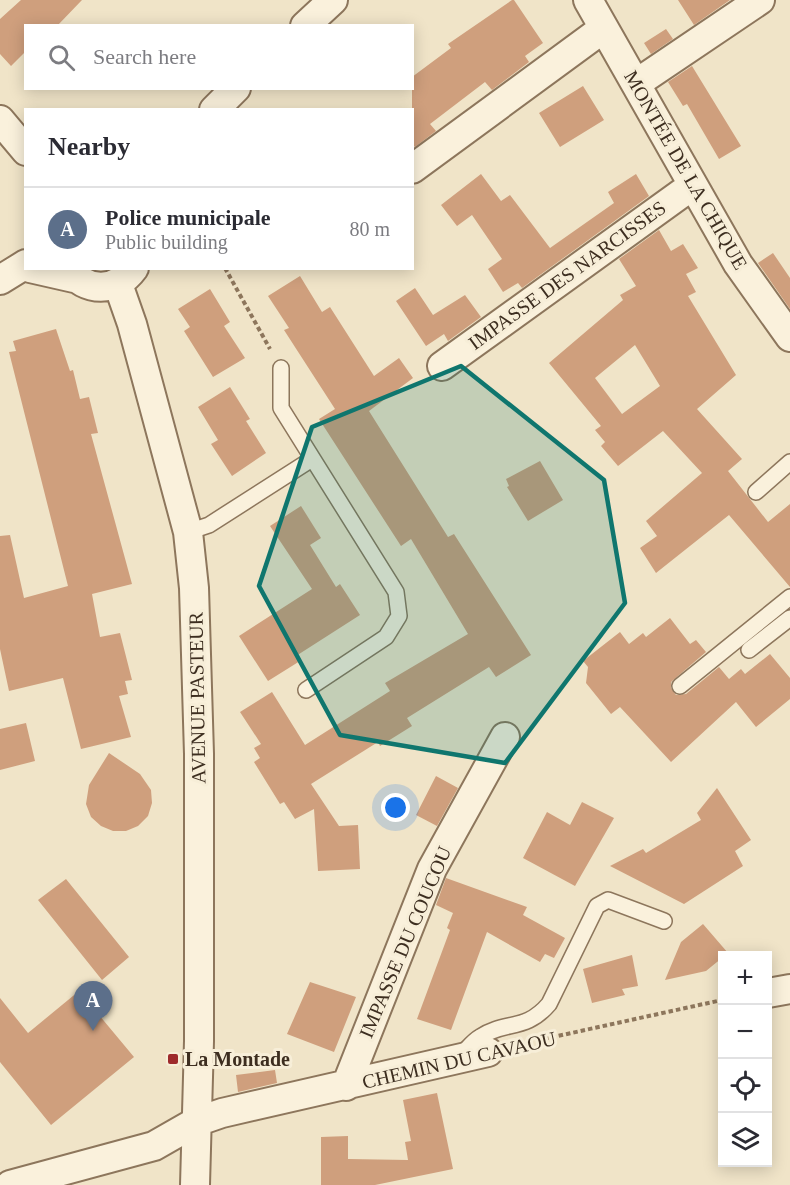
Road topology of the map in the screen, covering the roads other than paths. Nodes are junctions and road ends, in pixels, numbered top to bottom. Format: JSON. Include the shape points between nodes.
{"nodes":[{"id":1,"x":333,"y":0,"type":"edge"},
{"id":2,"x":588,"y":0,"type":"edge"},
{"id":3,"x":760,"y":0,"type":"edge"},
{"id":4,"x":307,"y":24,"type":"edge"},
{"id":5,"x":604,"y":28,"type":"junction"},
{"id":6,"x":637,"y":83,"type":"junction"},
{"id":7,"x":234,"y":90,"type":"edge"},
{"id":8,"x":216,"y":108,"type":"edge"},
{"id":9,"x":0,"y":120,"type":"edge"},
{"id":10,"x":24,"y":150,"type":"edge"},
{"id":11,"x":414,"y":168,"type":"edge"},
{"id":12,"x":693,"y":185,"type":"junction"},
{"id":13,"x":21,"y":270,"type":"edge"},
{"id":14,"x":71,"y":273,"type":"edge"},
{"id":15,"x":126,"y":276,"type":"edge"},
{"id":16,"x":789,"y":332,"type":"edge"},
{"id":17,"x":442,"y":366,"type":"dead end"},
{"id":18,"x":282,"y":368,"type":"road end"},
{"id":19,"x":312,"y":459,"type":"junction"},
{"id":20,"x":790,"y":462,"type":"edge"},
{"id":21,"x":756,"y":492,"type":"dead end"},
{"id":22,"x":188,"y":532,"type":"junction"},
{"id":23,"x":790,"y":597,"type":"edge"},
{"id":24,"x":790,"y":618,"type":"edge"},
{"id":25,"x":749,"y":650,"type":"dead end"},
{"id":26,"x":680,"y":686,"type":"dead end"},
{"id":27,"x":306,"y":690,"type":"dead end"},
{"id":28,"x":505,"y":737,"type":"dead end"},
{"id":29,"x":664,"y":921,"type":"dead end"},
{"id":30,"x":790,"y":989,"type":"edge"},
{"id":31,"x":772,"y":992,"type":"edge"},
{"id":32,"x":488,"y":1052,"type":"dead end"},
{"id":33,"x":459,"y":1058,"type":"junction"},
{"id":34,"x":346,"y":1086,"type":"junction"},
{"id":35,"x":196,"y":1122,"type":"junction"},
{"id":36,"x":10,"y":1185,"type":"edge"},
{"id":37,"x":195,"y":1185,"type":"edge"}],
"edges":[{"from":1,"to":4,"type":"street"},
{"from":2,"to":5,"type":"street","name":"MONTÉE DE LA CHIQUE"},
{"from":3,"to":6,"type":"street"},
{"from":5,"to":6,"type":"street","name":"MONTÉE DE LA CHIQUE"},
{"from":5,"to":11,"type":"street"},
{"from":6,"to":12,"type":"street","name":"MONTÉE DE LA CHIQUE"},
{"from":7,"to":8,"type":"street"},
{"from":9,"to":10,"type":"street"},
{"from":12,"to":16,"type":"street","name":"MONTÉE DE LA CHIQUE","via":[[738,264]]},
{"from":12,"to":17,"type":"street","name":"IMPASSE DES NARCISSES"},
{"from":13,"to":14,"type":"street"},
{"from":14,"to":15,"type":"street","via":[[95,288]]},
{"from":15,"to":22,"type":"street","name":"AVENUE PASTEUR","via":[[132,324]]},
{"from":18,"to":19,"type":"lane","via":[[281,408]]},
{"from":19,"to":22,"type":"lane","via":[[209,525]]},
{"from":19,"to":27,"type":"lane","via":[[396,592],[399,616],[386,637]]},
{"from":20,"to":21,"type":"lane"},
{"from":22,"to":35,"type":"street","name":"AVENUE PASTEUR","via":[[194,588],[199,754]]},
{"from":23,"to":26,"type":"lane"},
{"from":24,"to":25,"type":"lane"},
{"from":28,"to":34,"type":"street","name":"IMPASSE DU COUCOU","via":[[432,869]]},
{"from":29,"to":33,"type":"lane","via":[[608,900],[597,906],[540,1015],[526,1023],[492,1031]]},
{"from":30,"to":31,"type":"street"},
{"from":32,"to":33,"type":"street","name":"CHEMIN DU CAVAOU"},
{"from":33,"to":34,"type":"street","name":"CHEMIN DU CAVAOU"},
{"from":34,"to":35,"type":"street","name":"CHEMIN DU CAVAOU"},
{"from":35,"to":36,"type":"street","name":"CHEMIN DU CAVAOU","via":[[154,1146]]},
{"from":35,"to":37,"type":"street","name":"AVENUE PASTEUR"}]}
